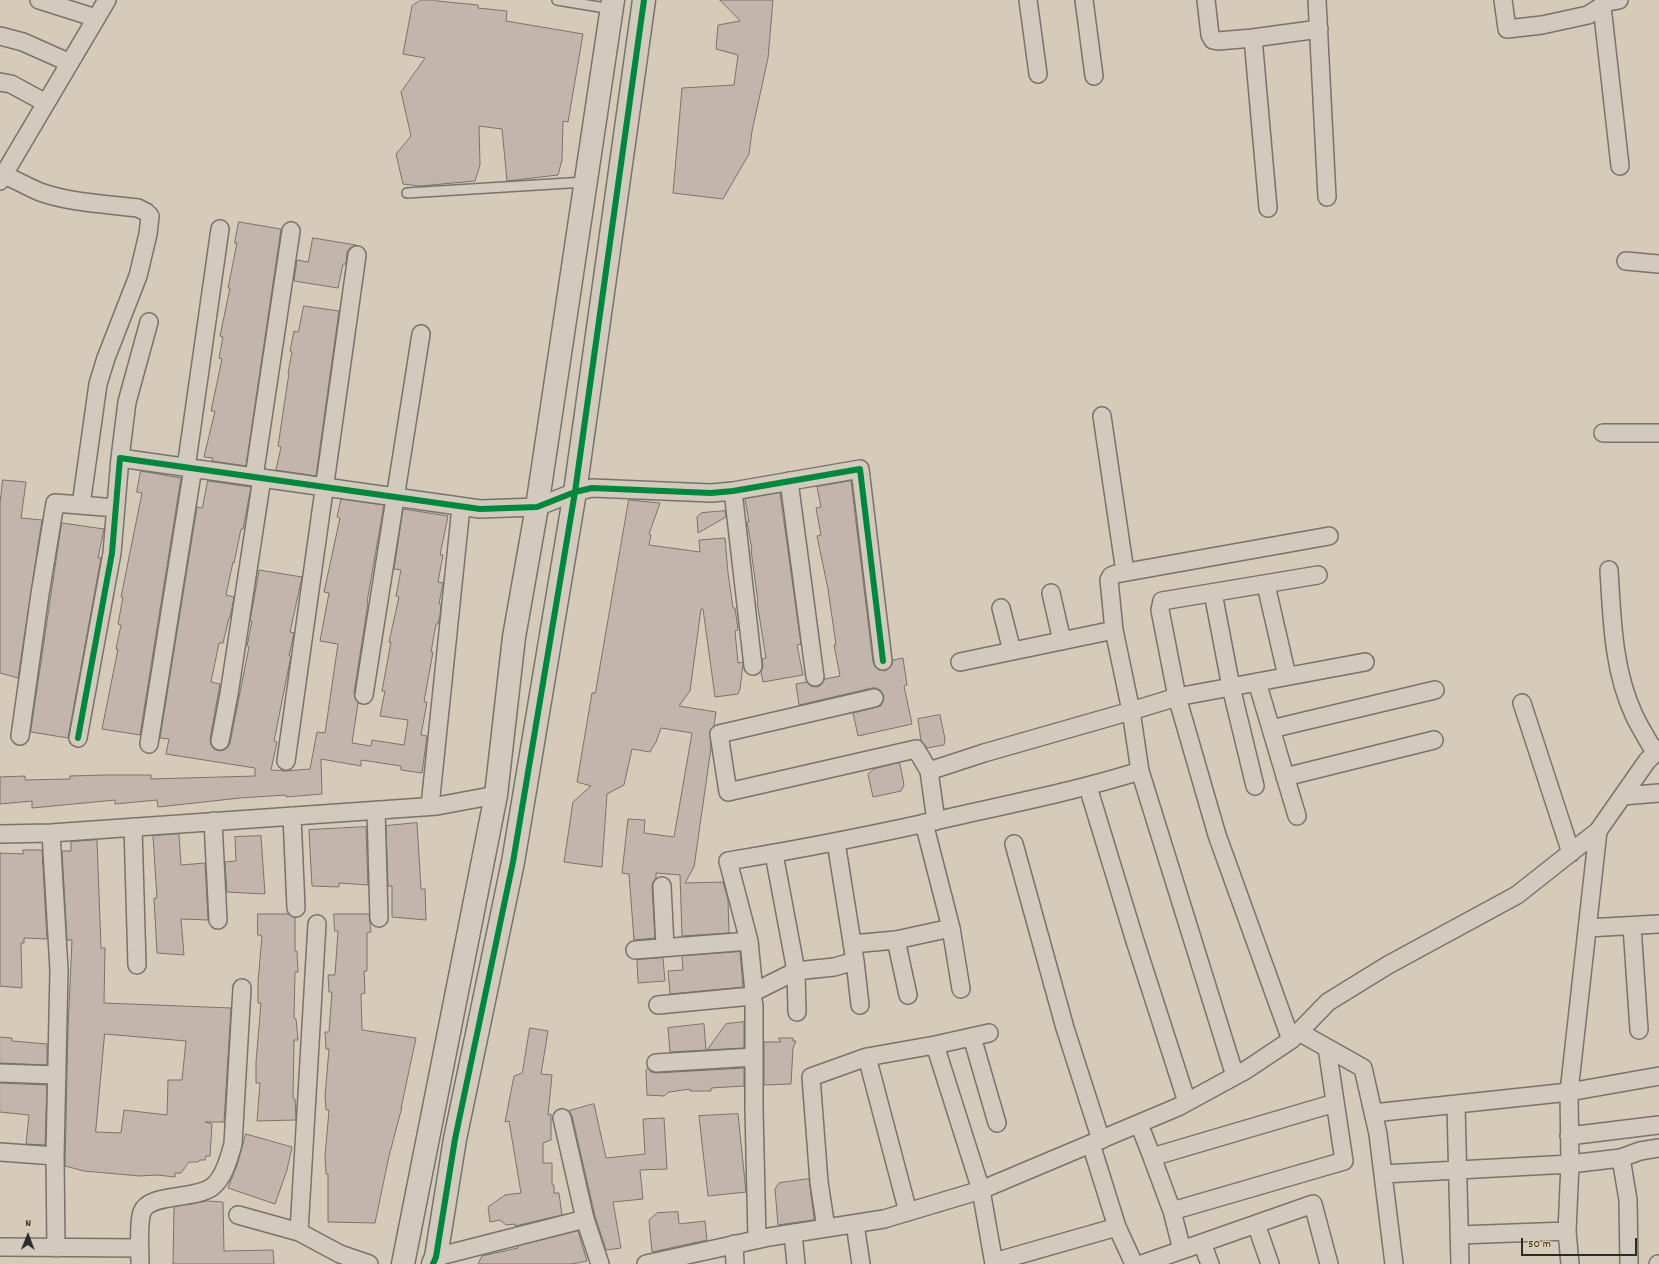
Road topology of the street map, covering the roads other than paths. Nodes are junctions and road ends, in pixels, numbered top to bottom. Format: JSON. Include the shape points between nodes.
{"nodes":[{"id":1,"x":39,"y":0,"type":"edge"},
{"id":2,"x":107,"y":0,"type":"edge"},
{"id":3,"x":557,"y":0,"type":"edge"},
{"id":4,"x":644,"y":0,"type":"edge"},
{"id":5,"x":1028,"y":0,"type":"edge"},
{"id":6,"x":1084,"y":0,"type":"edge"},
{"id":7,"x":1206,"y":0,"type":"edge"},
{"id":8,"x":1317,"y":0,"type":"edge"},
{"id":9,"x":1503,"y":0,"type":"edge"},
{"id":10,"x":1619,"y":0,"type":"edge"},
{"id":11,"x":612,"y":4,"type":"edge"},
{"id":12,"x":1602,"y":6,"type":"junction"},
{"id":13,"x":96,"y":18,"type":"junction"},
{"id":14,"x":1319,"y":29,"type":"junction"},
{"id":15,"x":0,"y":36,"type":"edge"},
{"id":16,"x":1253,"y":38,"type":"junction"},
{"id":17,"x":70,"y":63,"type":"junction"},
{"id":18,"x":1038,"y":74,"type":"dead end"},
{"id":19,"x":1094,"y":76,"type":"dead end"},
{"id":20,"x":0,"y":82,"type":"edge"},
{"id":21,"x":46,"y":103,"type":"junction"},
{"id":22,"x":1620,"y":166,"type":"dead end"},
{"id":23,"x":2,"y":178,"type":"edge"},
{"id":24,"x":585,"y":182,"type":"junction"},
{"id":25,"x":407,"y":192,"type":"dead end"},
{"id":26,"x":1327,"y":197,"type":"dead end"},
{"id":27,"x":1268,"y":208,"type":"dead end"},
{"id":28,"x":220,"y":230,"type":"dead end"},
{"id":29,"x":290,"y":231,"type":"dead end"},
{"id":30,"x":357,"y":255,"type":"dead end"},
{"id":31,"x":1626,"y":261,"type":"dead end"},
{"id":32,"x":1659,"y":264,"type":"edge"},
{"id":33,"x":149,"y":322,"type":"dead end"},
{"id":34,"x":421,"y":334,"type":"dead end"},
{"id":35,"x":1102,"y":416,"type":"dead end"},
{"id":36,"x":1659,"y":433,"type":"edge"},
{"id":37,"x":1603,"y":434,"type":"dead end"},
{"id":38,"x":120,"y":458,"type":"junction"},
{"id":39,"x":189,"y":468,"type":"junction"},
{"id":40,"x":258,"y":478,"type":"junction"},
{"id":41,"x":789,"y":481,"type":"junction"},
{"id":42,"x":325,"y":487,"type":"junction"},
{"id":43,"x":734,"y":491,"type":"junction"},
{"id":44,"x":575,"y":492,"type":"junction"},
{"id":45,"x":394,"y":497,"type":"junction"},
{"id":46,"x":81,"y":505,"type":"junction"},
{"id":47,"x":462,"y":507,"type":"junction"},
{"id":48,"x":116,"y":508,"type":"junction"},
{"id":49,"x":537,"y":508,"type":"junction"},
{"id":50,"x":1329,"y":536,"type":"dead end"},
{"id":51,"x":1609,"y":570,"type":"dead end"},
{"id":52,"x":1125,"y":572,"type":"junction"},
{"id":53,"x":1318,"y":575,"type":"dead end"},
{"id":54,"x":1266,"y":585,"type":"junction"},
{"id":55,"x":1051,"y":593,"type":"dead end"},
{"id":56,"x":1213,"y":593,"type":"junction"},
{"id":57,"x":1001,"y":608,"type":"dead end"},
{"id":58,"x":1114,"y":630,"type":"junction"},
{"id":59,"x":1062,"y":641,"type":"junction"},
{"id":60,"x":1012,"y":651,"type":"junction"},
{"id":61,"x":883,"y":661,"type":"dead end"},
{"id":62,"x":960,"y":662,"type":"dead end"},
{"id":63,"x":1365,"y":662,"type":"dead end"},
{"id":64,"x":754,"y":666,"type":"dead end"},
{"id":65,"x":1286,"y":676,"type":"junction"},
{"id":66,"x":814,"y":677,"type":"dead end"},
{"id":67,"x":1257,"y":682,"type":"junction"},
{"id":68,"x":1231,"y":687,"type":"junction"},
{"id":69,"x":1435,"y":690,"type":"dead end"},
{"id":70,"x":364,"y":695,"type":"dead end"},
{"id":71,"x":1177,"y":697,"type":"junction"},
{"id":72,"x":874,"y":698,"type":"dead end"},
{"id":73,"x":1522,"y":703,"type":"dead end"},
{"id":74,"x":1131,"y":710,"type":"junction"},
{"id":75,"x":1271,"y":729,"type":"junction"},
{"id":76,"x":20,"y":736,"type":"dead end"},
{"id":77,"x":78,"y":738,"type":"dead end"},
{"id":78,"x":1434,"y":740,"type":"dead end"},
{"id":79,"x":220,"y":741,"type":"dead end"},
{"id":80,"x":149,"y":744,"type":"dead end"},
{"id":81,"x":1657,"y":751,"type":"edge"},
{"id":82,"x":286,"y":761,"type":"dead end"},
{"id":83,"x":929,"y":771,"type":"junction"},
{"id":84,"x":1140,"y":771,"type":"junction"},
{"id":85,"x":1286,"y":777,"type":"junction"},
{"id":86,"x":1255,"y":786,"type":"dead end"},
{"id":87,"x":1088,"y":787,"type":"junction"},
{"id":88,"x":1659,"y":793,"type":"edge"},
{"id":89,"x":496,"y":795,"type":"junction"},
{"id":90,"x":1623,"y":796,"type":"junction"},
{"id":91,"x":430,"y":806,"type":"junction"},
{"id":92,"x":376,"y":810,"type":"junction"},
{"id":93,"x":292,"y":816,"type":"junction"},
{"id":94,"x":1297,"y":816,"type":"dead end"},
{"id":95,"x":213,"y":821,"type":"junction"},
{"id":96,"x":930,"y":822,"type":"junction"},
{"id":97,"x":133,"y":827,"type":"junction"},
{"id":98,"x":1598,"y":832,"type":"junction"},
{"id":99,"x":51,"y":833,"type":"junction"},
{"id":100,"x":0,"y":834,"type":"edge"},
{"id":101,"x":836,"y":842,"type":"junction"},
{"id":102,"x":1014,"y":844,"type":"dead end"},
{"id":103,"x":1571,"y":853,"type":"junction"},
{"id":104,"x":774,"y":854,"type":"junction"},
{"id":105,"x":662,"y":886,"type":"dead end"},
{"id":106,"x":296,"y":908,"type":"dead end"},
{"id":107,"x":378,"y":918,"type":"dead end"},
{"id":108,"x":218,"y":920,"type":"dead end"},
{"id":109,"x":318,"y":924,"type":"dead end"},
{"id":110,"x":1659,"y":924,"type":"edge"},
{"id":111,"x":1632,"y":926,"type":"junction"},
{"id":112,"x":951,"y":928,"type":"junction"},
{"id":113,"x":1587,"y":928,"type":"junction"},
{"id":114,"x":749,"y":940,"type":"junction"},
{"id":115,"x":896,"y":940,"type":"junction"},
{"id":116,"x":852,"y":944,"type":"junction"},
{"id":117,"x":665,"y":947,"type":"junction"},
{"id":118,"x":635,"y":950,"type":"dead end"},
{"id":119,"x":855,"y":961,"type":"junction"},
{"id":120,"x":137,"y":965,"type":"dead end"},
{"id":121,"x":796,"y":971,"type":"junction"},
{"id":122,"x":242,"y":988,"type":"dead end"},
{"id":123,"x":961,"y":989,"type":"dead end"},
{"id":124,"x":753,"y":994,"type":"junction"},
{"id":125,"x":908,"y":996,"type":"dead end"},
{"id":126,"x":658,"y":1005,"type":"dead end"},
{"id":127,"x":860,"y":1005,"type":"dead end"},
{"id":128,"x":797,"y":1012,"type":"dead end"},
{"id":129,"x":1638,"y":1030,"type":"dead end"},
{"id":130,"x":1295,"y":1036,"type":"junction"},
{"id":131,"x":936,"y":1045,"type":"junction"},
{"id":132,"x":1327,"y":1048,"type":"junction"},
{"id":133,"x":754,"y":1057,"type":"junction"},
{"id":134,"x":867,"y":1057,"type":"junction"},
{"id":135,"x":656,"y":1063,"type":"dead end"},
{"id":136,"x":0,"y":1073,"type":"edge"},
{"id":137,"x":57,"y":1075,"type":"junction"},
{"id":138,"x":1236,"y":1076,"type":"junction"},
{"id":139,"x":1659,"y":1076,"type":"edge"},
{"id":140,"x":1569,"y":1092,"type":"junction"},
{"id":141,"x":1187,"y":1102,"type":"junction"},
{"id":142,"x":1335,"y":1103,"type":"junction"},
{"id":143,"x":1456,"y":1105,"type":"junction"},
{"id":144,"x":1373,"y":1113,"type":"junction"},
{"id":145,"x":562,"y":1118,"type":"dead end"},
{"id":146,"x":997,"y":1123,"type":"dead end"},
{"id":147,"x":1139,"y":1124,"type":"junction"},
{"id":148,"x":1659,"y":1125,"type":"edge"},
{"id":149,"x":1569,"y":1136,"type":"junction"},
{"id":150,"x":1096,"y":1142,"type":"junction"},
{"id":151,"x":1659,"y":1148,"type":"edge"},
{"id":152,"x":0,"y":1152,"type":"edge"},
{"id":153,"x":55,"y":1156,"type":"junction"},
{"id":154,"x":1152,"y":1157,"type":"junction"},
{"id":155,"x":1621,"y":1158,"type":"junction"},
{"id":156,"x":1570,"y":1164,"type":"junction"},
{"id":157,"x":1457,"y":1170,"type":"junction"},
{"id":158,"x":1383,"y":1174,"type":"junction"},
{"id":159,"x":981,"y":1190,"type":"junction"},
{"id":160,"x":1172,"y":1211,"type":"junction"},
{"id":161,"x":908,"y":1212,"type":"junction"},
{"id":162,"x":238,"y":1215,"type":"dead end"},
{"id":163,"x":584,"y":1219,"type":"junction"},
{"id":164,"x":855,"y":1224,"type":"junction"},
{"id":165,"x":1256,"y":1224,"type":"junction"},
{"id":166,"x":1117,"y":1227,"type":"junction"},
{"id":167,"x":826,"y":1228,"type":"junction"},
{"id":168,"x":1567,"y":1231,"type":"junction"},
{"id":169,"x":299,"y":1232,"type":"junction"},
{"id":170,"x":793,"y":1233,"type":"junction"},
{"id":171,"x":1459,"y":1235,"type":"junction"},
{"id":172,"x":757,"y":1240,"type":"junction"},
{"id":173,"x":1202,"y":1243,"type":"junction"},
{"id":174,"x":734,"y":1244,"type":"junction"},
{"id":175,"x":0,"y":1247,"type":"edge"},
{"id":176,"x":56,"y":1248,"type":"junction"},
{"id":177,"x":1182,"y":1250,"type":"junction"},
{"id":178,"x":140,"y":1256,"type":"edge"},
{"id":179,"x":434,"y":1260,"type":"edge"},
{"id":180,"x":678,"y":1260,"type":"edge"},
{"id":181,"x":994,"y":1263,"type":"edge"},
{"id":182,"x":1144,"y":1263,"type":"edge"},
{"id":183,"x":369,"y":1264,"type":"edge"},
{"id":184,"x":403,"y":1264,"type":"edge"},
{"id":185,"x":600,"y":1264,"type":"edge"},
{"id":186,"x":646,"y":1264,"type":"edge"},
{"id":187,"x":735,"y":1264,"type":"edge"},
{"id":188,"x":796,"y":1264,"type":"edge"},
{"id":189,"x":861,"y":1264,"type":"edge"},
{"id":190,"x":1210,"y":1264,"type":"edge"},
{"id":191,"x":1270,"y":1264,"type":"edge"},
{"id":192,"x":1329,"y":1264,"type":"edge"},
{"id":193,"x":1394,"y":1264,"type":"edge"},
{"id":194,"x":1460,"y":1264,"type":"edge"},
{"id":195,"x":1570,"y":1264,"type":"edge"},
{"id":196,"x":1629,"y":1264,"type":"edge"}],
"edges":[{"from":1,"to":13,"type":"street"},
{"from":2,"to":13,"type":"street"},
{"from":3,"to":11,"type":"lane"},
{"from":4,"to":44,"type":"street"},
{"from":5,"to":18,"type":"street"},
{"from":6,"to":19,"type":"street"},
{"from":7,"to":16,"type":"street","via":[[1208,28],[1213,40]]},
{"from":8,"to":14,"type":"street"},
{"from":9,"to":12,"type":"street","via":[[1507,29],[1542,25],[1588,15]]},
{"from":10,"to":12,"type":"street"},
{"from":11,"to":24,"type":"street"},
{"from":12,"to":22,"type":"street"},
{"from":13,"to":17,"type":"street"},
{"from":14,"to":16,"type":"street"},
{"from":14,"to":26,"type":"street"},
{"from":15,"to":17,"type":"street","via":[[23,42]]},
{"from":16,"to":27,"type":"street"},
{"from":17,"to":21,"type":"street"},
{"from":20,"to":21,"type":"street","via":[[11,84]]},
{"from":21,"to":23,"type":"street"},
{"from":23,"to":46,"type":"street","via":[[69,199],[138,208],[150,216],[136,281],[98,384]]},
{"from":24,"to":25,"type":"lane"},
{"from":24,"to":49,"type":"street"},
{"from":28,"to":39,"type":"street"},
{"from":29,"to":40,"type":"street"},
{"from":30,"to":42,"type":"street"},
{"from":31,"to":32,"type":"street"},
{"from":33,"to":38,"type":"street","via":[[127,402]]},
{"from":34,"to":45,"type":"street"},
{"from":35,"to":52,"type":"street"},
{"from":36,"to":37,"type":"street"},
{"from":38,"to":39,"type":"street"},
{"from":38,"to":48,"type":"street"},
{"from":39,"to":40,"type":"street"},
{"from":39,"to":80,"type":"street"},
{"from":40,"to":42,"type":"street"},
{"from":40,"to":79,"type":"street","via":[[229,694]]},
{"from":41,"to":43,"type":"street"},
{"from":41,"to":61,"type":"street","via":[[860,469]]},
{"from":41,"to":66,"type":"street"},
{"from":42,"to":45,"type":"street"},
{"from":42,"to":82,"type":"street"},
{"from":43,"to":44,"type":"street","via":[[711,493],[592,488]]},
{"from":43,"to":64,"type":"street"},
{"from":44,"to":49,"type":"street"},
{"from":44,"to":179,"type":"street","via":[[513,862],[455,1139]]},
{"from":45,"to":47,"type":"street"},
{"from":45,"to":70,"type":"street"},
{"from":46,"to":48,"type":"street"},
{"from":46,"to":76,"type":"street","via":[[55,503]]},
{"from":47,"to":49,"type":"street"},
{"from":47,"to":91,"type":"street"},
{"from":48,"to":77,"type":"street","via":[[112,553]]},
{"from":49,"to":89,"type":"street","via":[[514,637]]},
{"from":50,"to":52,"type":"street"},
{"from":51,"to":81,"type":"street","via":[[1613,633],[1625,692],[1634,716]]},
{"from":52,"to":58,"type":"street","via":[[1111,576],[1109,580]]},
{"from":53,"to":54,"type":"street"},
{"from":54,"to":56,"type":"street"},
{"from":54,"to":65,"type":"street"},
{"from":55,"to":59,"type":"street"},
{"from":56,"to":68,"type":"street"},
{"from":56,"to":71,"type":"street","via":[[1162,601],[1160,604]]},
{"from":57,"to":60,"type":"street"},
{"from":58,"to":59,"type":"street"},
{"from":58,"to":74,"type":"street"},
{"from":59,"to":60,"type":"street"},
{"from":60,"to":62,"type":"street"},
{"from":63,"to":65,"type":"street"},
{"from":65,"to":67,"type":"street"},
{"from":67,"to":68,"type":"street"},
{"from":67,"to":75,"type":"street"},
{"from":68,"to":71,"type":"street"},
{"from":68,"to":86,"type":"street"},
{"from":69,"to":75,"type":"street"},
{"from":71,"to":74,"type":"street"},
{"from":71,"to":130,"type":"street","via":[[1223,852]]},
{"from":72,"to":83,"type":"street","via":[[719,734],[728,792],[916,750]]},
{"from":73,"to":103,"type":"street"},
{"from":74,"to":83,"type":"street"},
{"from":74,"to":84,"type":"street"},
{"from":75,"to":85,"type":"street"},
{"from":78,"to":85,"type":"street"},
{"from":81,"to":90,"type":"street"},
{"from":83,"to":96,"type":"street"},
{"from":84,"to":87,"type":"street"},
{"from":84,"to":138,"type":"street"},
{"from":85,"to":94,"type":"street"},
{"from":87,"to":96,"type":"street"},
{"from":87,"to":141,"type":"street"},
{"from":88,"to":90,"type":"street"},
{"from":89,"to":91,"type":"street"},
{"from":89,"to":184,"type":"street"},
{"from":90,"to":98,"type":"street"},
{"from":91,"to":92,"type":"street"},
{"from":92,"to":93,"type":"street"},
{"from":92,"to":107,"type":"street"},
{"from":93,"to":95,"type":"street"},
{"from":93,"to":106,"type":"street"},
{"from":95,"to":97,"type":"street"},
{"from":95,"to":108,"type":"street"},
{"from":96,"to":101,"type":"street"},
{"from":96,"to":112,"type":"street"},
{"from":97,"to":99,"type":"street"},
{"from":97,"to":120,"type":"street"},
{"from":98,"to":103,"type":"street"},
{"from":98,"to":113,"type":"street"},
{"from":99,"to":100,"type":"street"},
{"from":99,"to":137,"type":"street","via":[[58,970]]},
{"from":101,"to":104,"type":"street"},
{"from":101,"to":116,"type":"street"},
{"from":102,"to":150,"type":"street"},
{"from":103,"to":130,"type":"street","via":[[1517,895],[1388,965],[1328,1002]]},
{"from":104,"to":114,"type":"street","via":[[728,861]]},
{"from":104,"to":121,"type":"street"},
{"from":105,"to":117,"type":"street"},
{"from":109,"to":169,"type":"street"},
{"from":110,"to":111,"type":"street"},
{"from":111,"to":113,"type":"street"},
{"from":111,"to":129,"type":"street"},
{"from":112,"to":115,"type":"street"},
{"from":112,"to":123,"type":"street"},
{"from":113,"to":140,"type":"street"},
{"from":114,"to":117,"type":"street"},
{"from":114,"to":124,"type":"street"},
{"from":115,"to":116,"type":"street"},
{"from":115,"to":125,"type":"street"},
{"from":116,"to":119,"type":"street"},
{"from":117,"to":118,"type":"street"},
{"from":119,"to":121,"type":"street"},
{"from":119,"to":127,"type":"street"},
{"from":121,"to":124,"type":"street"},
{"from":121,"to":128,"type":"street"},
{"from":122,"to":178,"type":"street","via":[[233,1144],[230,1156],[222,1175],[212,1188],[198,1194],[154,1201],[147,1205],[140,1219]]},
{"from":124,"to":126,"type":"street"},
{"from":124,"to":133,"type":"street"},
{"from":130,"to":132,"type":"street"},
{"from":130,"to":138,"type":"street"},
{"from":131,"to":134,"type":"street"},
{"from":131,"to":146,"type":"street","via":[[980,1035]]},
{"from":131,"to":159,"type":"street"},
{"from":132,"to":142,"type":"street"},
{"from":132,"to":144,"type":"street","via":[[1363,1068]]},
{"from":133,"to":135,"type":"street"},
{"from":133,"to":172,"type":"street"},
{"from":134,"to":161,"type":"street"},
{"from":134,"to":167,"type":"street","via":[[811,1077],[819,1182]]},
{"from":136,"to":137,"type":"street"},
{"from":137,"to":153,"type":"street"},
{"from":138,"to":141,"type":"street"},
{"from":139,"to":140,"type":"street"},
{"from":140,"to":143,"type":"street"},
{"from":140,"to":149,"type":"street"},
{"from":141,"to":147,"type":"street"},
{"from":142,"to":154,"type":"street"},
{"from":142,"to":160,"type":"street","via":[[1344,1162]]},
{"from":143,"to":144,"type":"street"},
{"from":143,"to":157,"type":"street"},
{"from":144,"to":158,"type":"street"},
{"from":145,"to":163,"type":"street"},
{"from":147,"to":150,"type":"street"},
{"from":147,"to":154,"type":"street"},
{"from":148,"to":149,"type":"street"},
{"from":149,"to":156,"type":"street"},
{"from":150,"to":159,"type":"street"},
{"from":150,"to":166,"type":"street"},
{"from":151,"to":155,"type":"street"},
{"from":152,"to":153,"type":"street"},
{"from":153,"to":176,"type":"street"},
{"from":154,"to":160,"type":"street"},
{"from":155,"to":156,"type":"street"},
{"from":155,"to":196,"type":"street","via":[[1628,1200]]},
{"from":156,"to":157,"type":"street"},
{"from":156,"to":168,"type":"street"},
{"from":157,"to":158,"type":"street"},
{"from":157,"to":171,"type":"street"},
{"from":158,"to":193,"type":"street"},
{"from":159,"to":161,"type":"street"},
{"from":159,"to":181,"type":"street"},
{"from":160,"to":177,"type":"street"},
{"from":161,"to":164,"type":"street"},
{"from":162,"to":169,"type":"street"},
{"from":163,"to":179,"type":"street"},
{"from":163,"to":185,"type":"street"},
{"from":164,"to":167,"type":"street"},
{"from":164,"to":189,"type":"street"},
{"from":165,"to":173,"type":"street"},
{"from":165,"to":191,"type":"street"},
{"from":165,"to":192,"type":"street","via":[[1313,1204]]},
{"from":166,"to":181,"type":"street"},
{"from":166,"to":182,"type":"street"},
{"from":167,"to":170,"type":"street"},
{"from":168,"to":171,"type":"street"},
{"from":168,"to":195,"type":"street"},
{"from":169,"to":183,"type":"street","via":[[340,1254]]},
{"from":170,"to":172,"type":"street"},
{"from":170,"to":188,"type":"street"},
{"from":171,"to":194,"type":"street"},
{"from":172,"to":174,"type":"street"},
{"from":173,"to":177,"type":"street"},
{"from":173,"to":190,"type":"street"},
{"from":174,"to":180,"type":"street"},
{"from":174,"to":187,"type":"street"},
{"from":175,"to":176,"type":"street"},
{"from":176,"to":178,"type":"street"},
{"from":177,"to":182,"type":"street"},
{"from":180,"to":186,"type":"street"}]}
